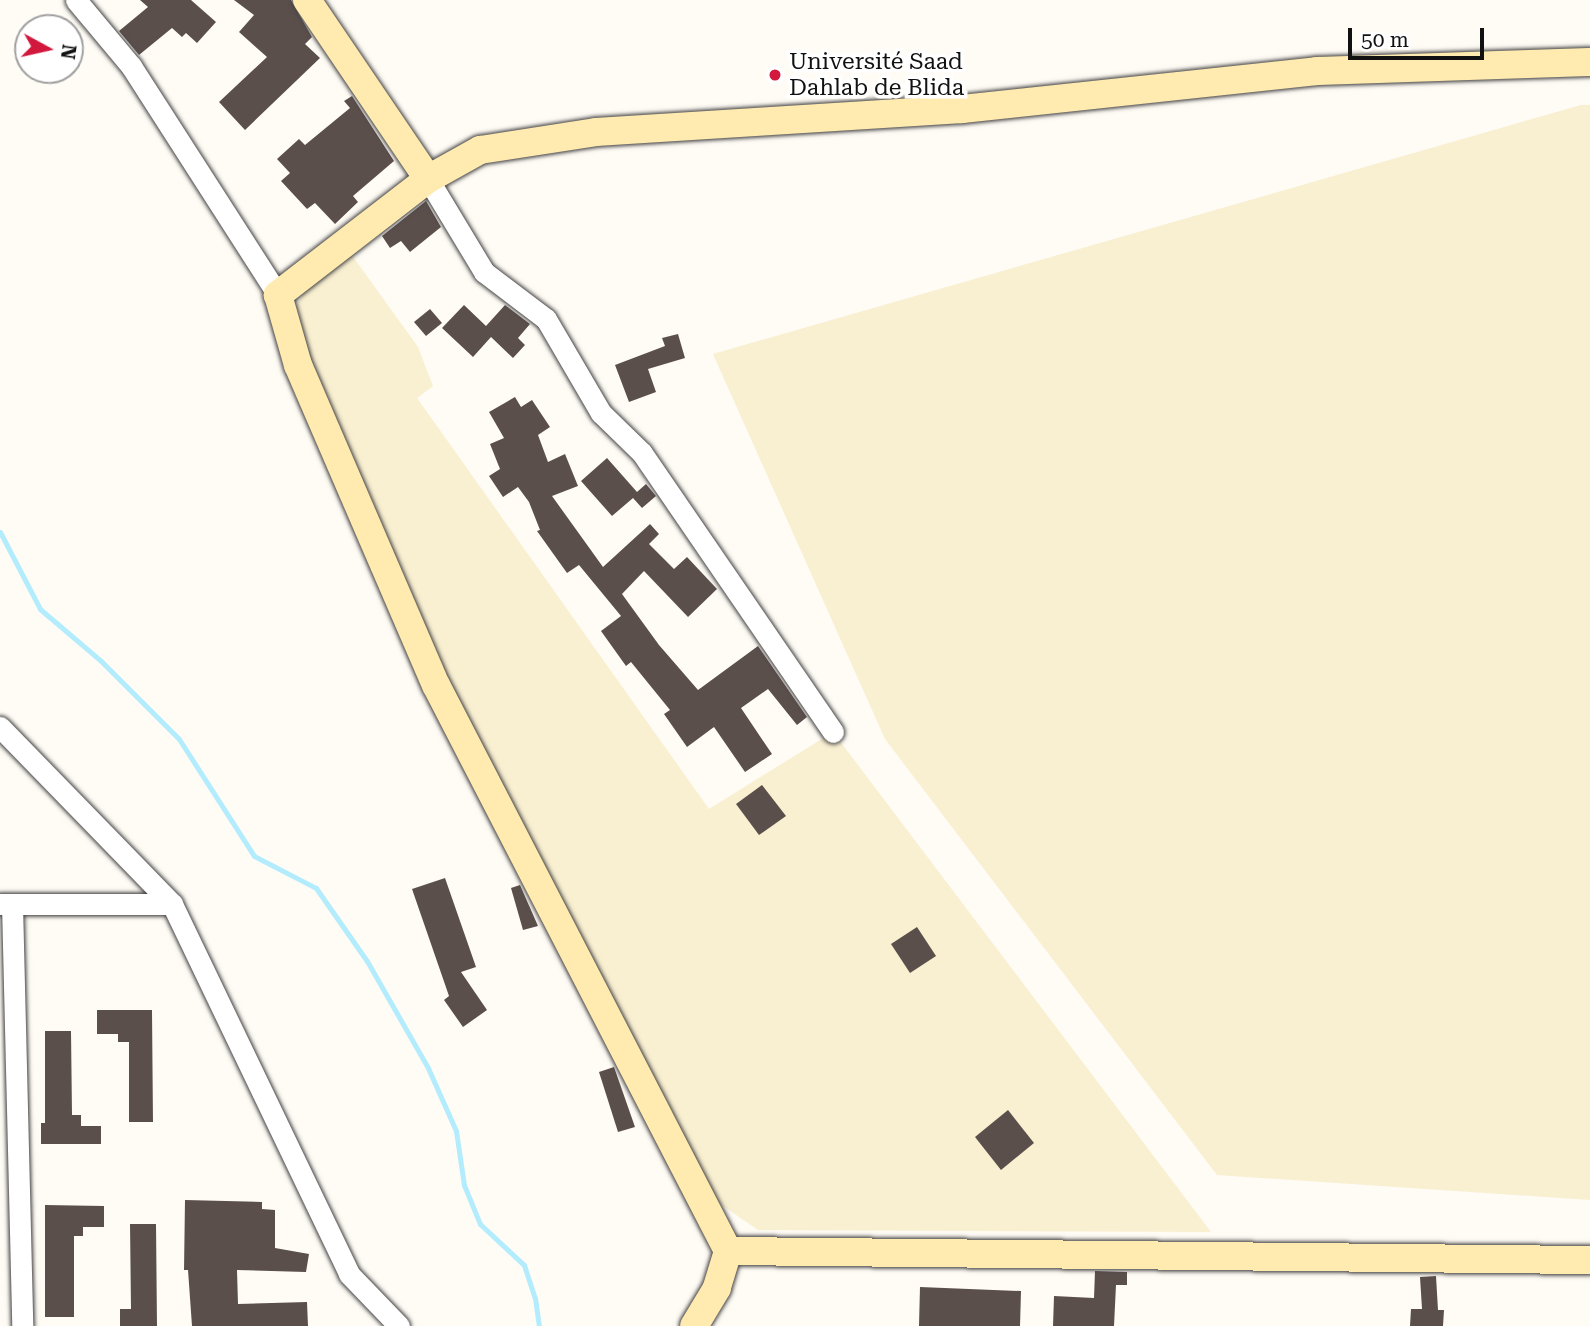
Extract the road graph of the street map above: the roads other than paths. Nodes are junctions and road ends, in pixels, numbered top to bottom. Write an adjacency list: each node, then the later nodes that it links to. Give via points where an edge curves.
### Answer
1 (76, 0): 5 (street, via 131,66)
2 (307, 0): 4 (street)
3 (1590, 62): 4 (street, via 1317,71 962,109 596,132 480,150)
4 (428, 179): 5 (street); 7 (street, via 484,272 546,319 601,413 642,453)
5 (278, 295): 10 (street, via 298,365 436,685)
6 (0, 727): 9 (street)
7 (832, 732)
8 (6, 904): 9 (street); 12 (street)
9 (172, 904): 13 (street, via 349,1274)
10 (728, 1251): 11 (street); 14 (street, via 717,1288)
11 (1590, 1260)
12 (22, 1326)
13 (399, 1326)
14 (694, 1326)

